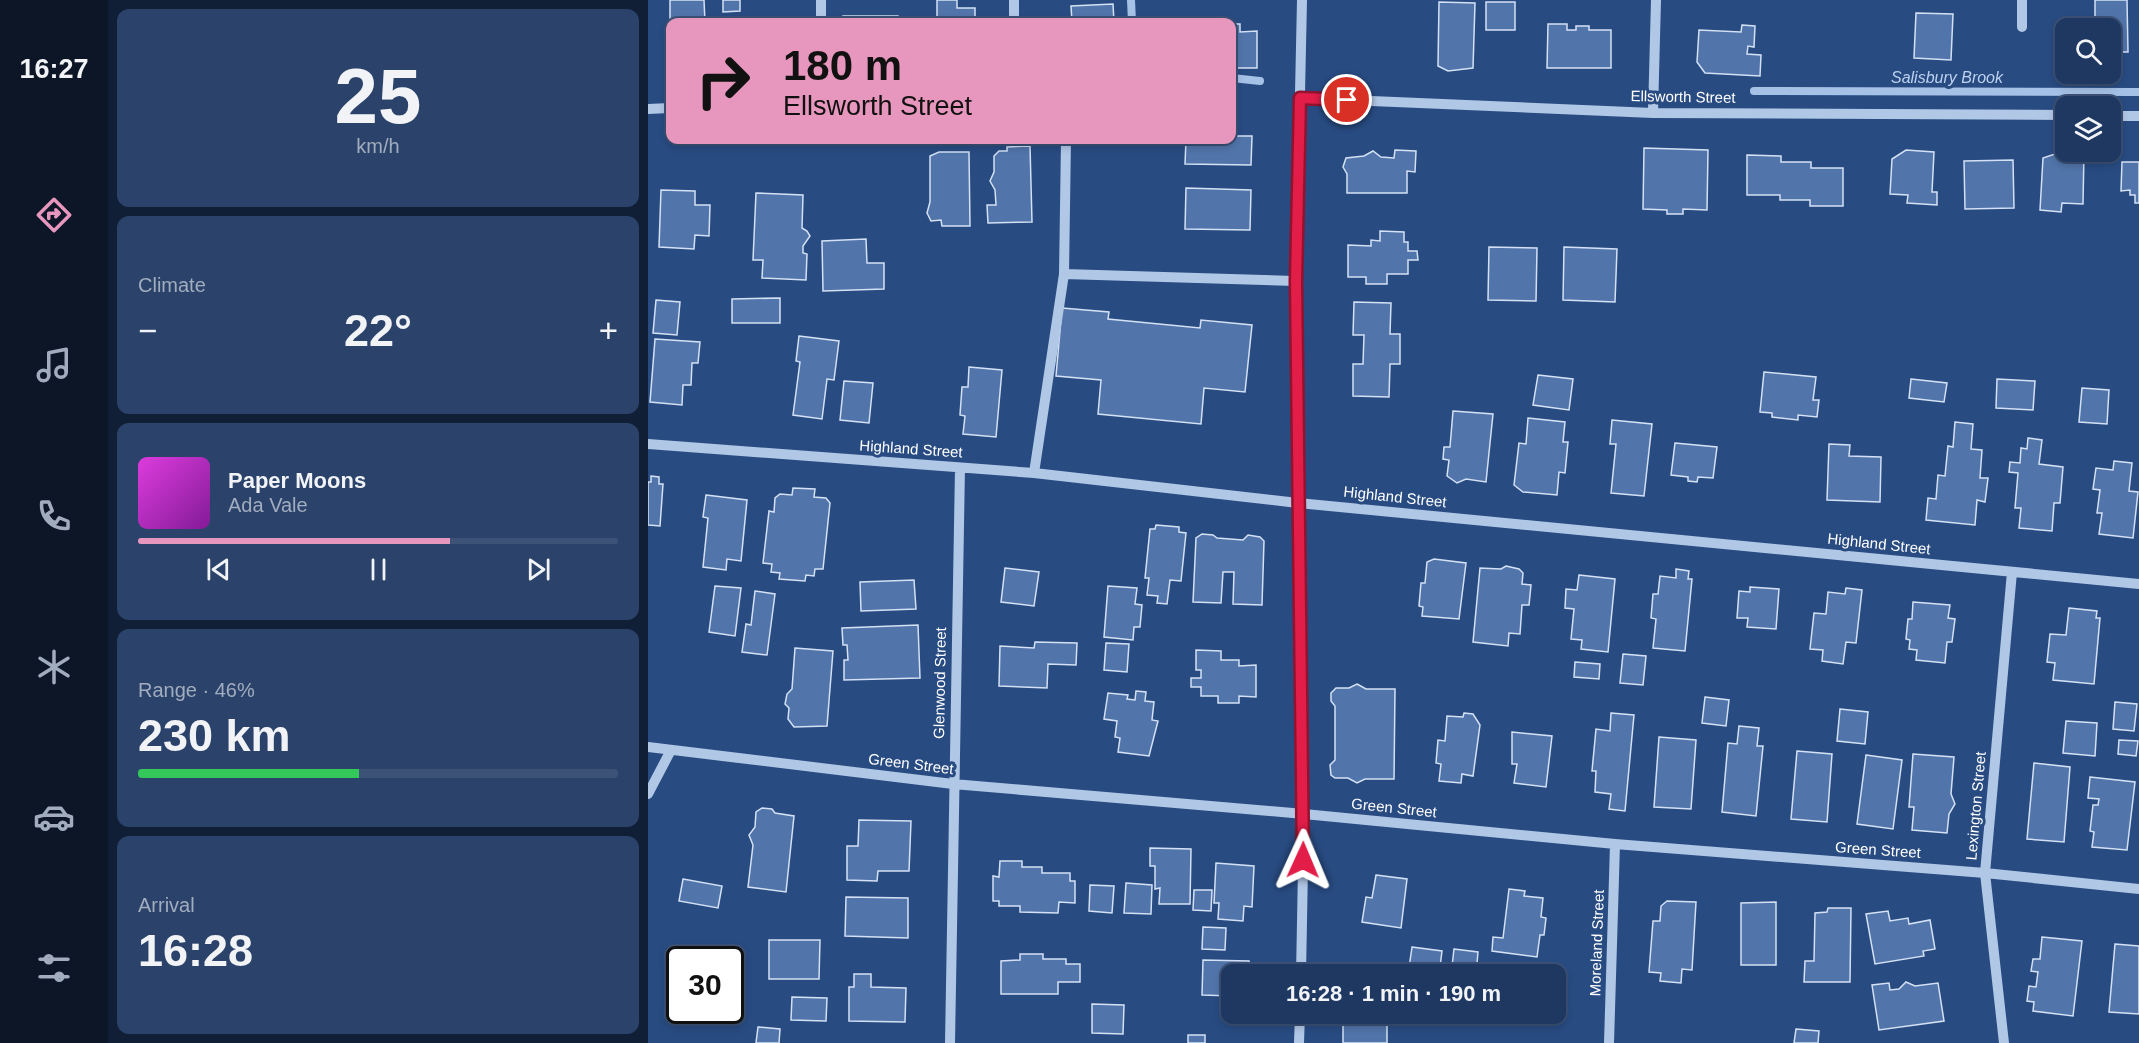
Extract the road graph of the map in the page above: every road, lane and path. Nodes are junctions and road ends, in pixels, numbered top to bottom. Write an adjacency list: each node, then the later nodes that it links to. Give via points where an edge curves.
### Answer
1 (821, 0): 6 (street)
2 (1014, 0): 7 (street)
3 (1302, 0): 9 (street)
4 (1656, 0): 12 (street)
5 (2022, 0): 8 (street)
6 (821, 18)
7 (1014, 18)
8 (2022, 27)
9 (1300, 98): 12 (street, Ellsworth Street); 18 (street)
10 (666, 108): 11 (street)
11 (648, 109)
12 (1653, 112): 13 (street, Ellsworth Street)
13 (2055, 115)
14 (2121, 116): 15 (street)
15 (2139, 116)
16 (1066, 144): 17 (street)
17 (1064, 274): 18 (street); 21 (street)
18 (1296, 281): 22 (street)
19 (648, 444): 20 (street, Highland Street)
20 (960, 468): 21 (street, Highland Street); 27 (street, Glenwood Street)
21 (1034, 473): 22 (street, Highland Street)
22 (1298, 503): 23 (street, Highland Street); 29 (street)
23 (2012, 572): 24 (street, Highland Street); 31 (street, Lexington Street)
24 (2139, 584)
25 (648, 747): 26 (street, Green Street)
26 (671, 750): 27 (street, Green Street); 28 (street)
27 (953, 784): 29 (street, Green Street); 35 (street, Glenwood Street)
28 (648, 794)
29 (1304, 814): 30 (street, Green Street); 33 (street)
30 (1615, 844): 31 (street, Green Street); 37 (street, Moreland Street)
31 (1985, 873): 32 (street, Green Street); 38 (street, Lexington Street)
32 (2139, 889)
33 (1301, 964)
34 (1300, 1024): 36 (street)
35 (951, 1043)
36 (1299, 1043)
37 (1609, 1043)
38 (2004, 1043)

